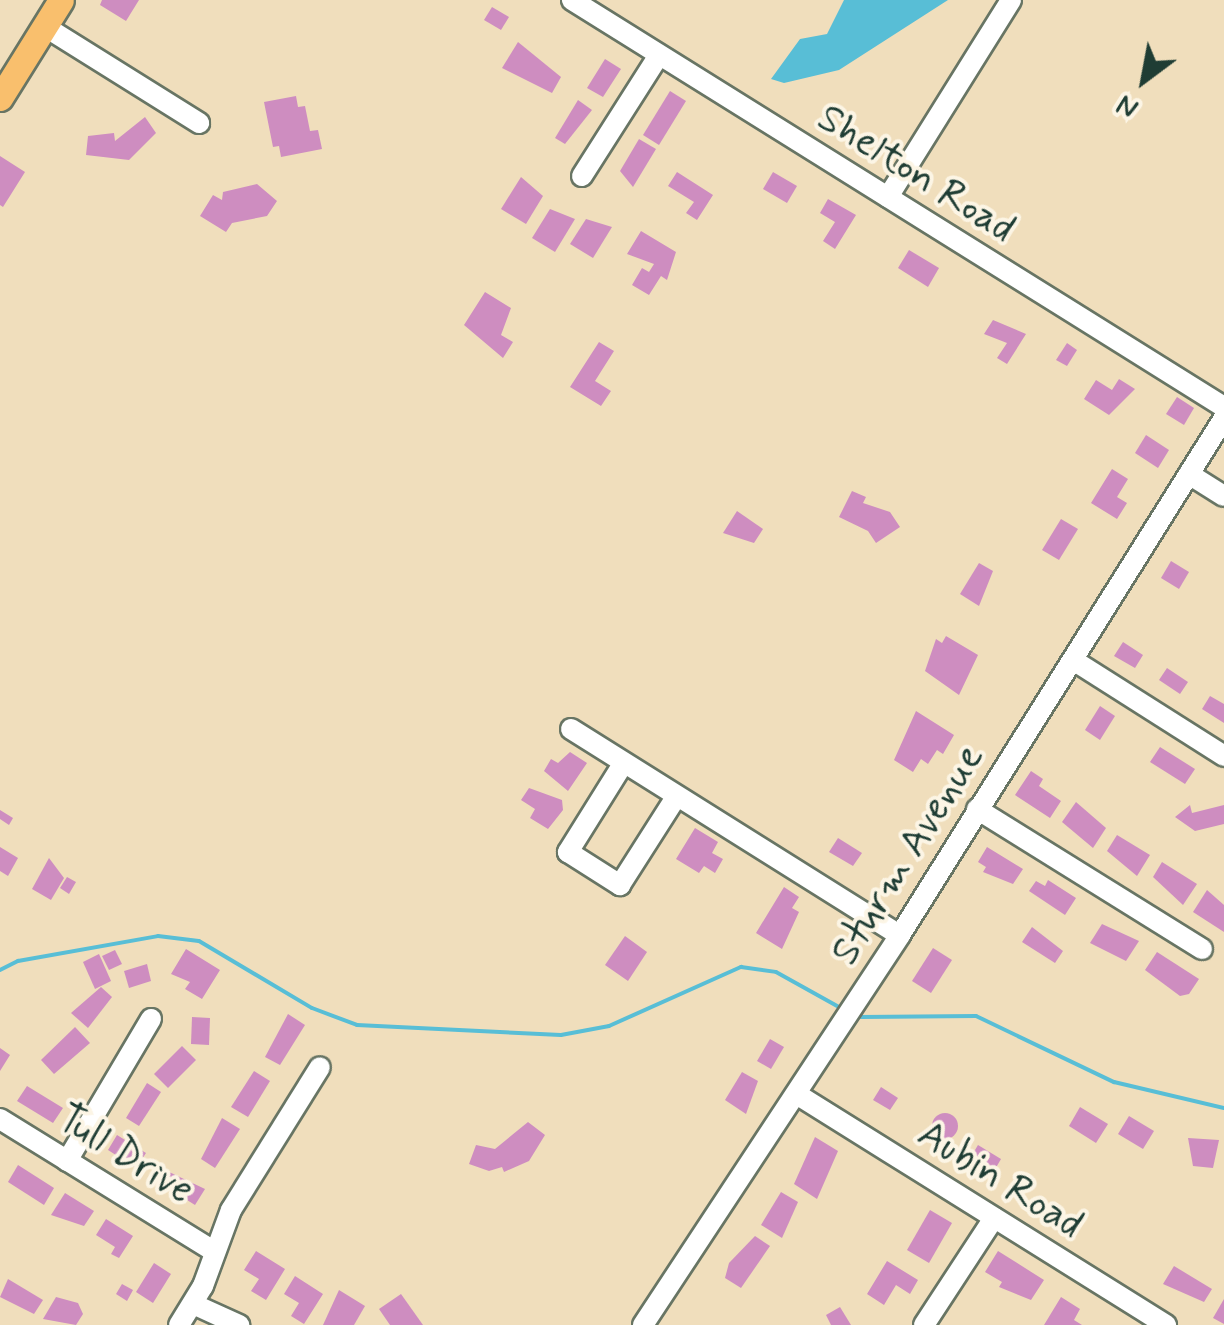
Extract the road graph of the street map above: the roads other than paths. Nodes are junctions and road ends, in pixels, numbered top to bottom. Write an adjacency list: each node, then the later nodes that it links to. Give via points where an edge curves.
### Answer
1 (61, 0): 4 (main road)
2 (572, 0): 5 (street, Shelton Road)
3 (1011, 0): 9 (street)
4 (44, 26): 6 (main road); 7 (street)
5 (660, 55): 8 (street); 9 (street, Shelton Road)
6 (0, 98)
7 (199, 123)
8 (582, 176)
9 (888, 197): 10 (street, Shelton Road)
10 (1224, 407)
11 (1224, 418): 12 (street, Sturm Avenue)
12 (1189, 474): 13 (street); 14 (street, Sturm Avenue)
13 (1224, 496)
14 (1073, 660): 16 (street); 19 (street, Sturm Avenue)
15 (571, 729): 17 (street)
16 (1224, 756)
17 (622, 764): 18 (street); 18 (street, via 568,852 620,885)
18 (676, 796): 20 (street)
19 (977, 809): 20 (street, Sturm Avenue); 21 (street)
20 (900, 935): 24 (street, Sturm Avenue)
21 (1202, 948)
22 (151, 1019): 26 (street)
23 (320, 1066): 28 (street, via 244,1186)
24 (798, 1095): 27 (street, Aubin Road); 32 (street, Sturm Avenue)
25 (0, 1119): 26 (street, Tull Drive)
26 (68, 1161): 28 (street, Tull Drive)
27 (994, 1218): 33 (street); 34 (street, Aubin Road)
28 (214, 1251): 29 (street)
29 (193, 1304): 30 (street); 31 (street)
30 (179, 1325)
31 (240, 1325)
32 (643, 1325)
33 (924, 1325)
34 (1166, 1325)

